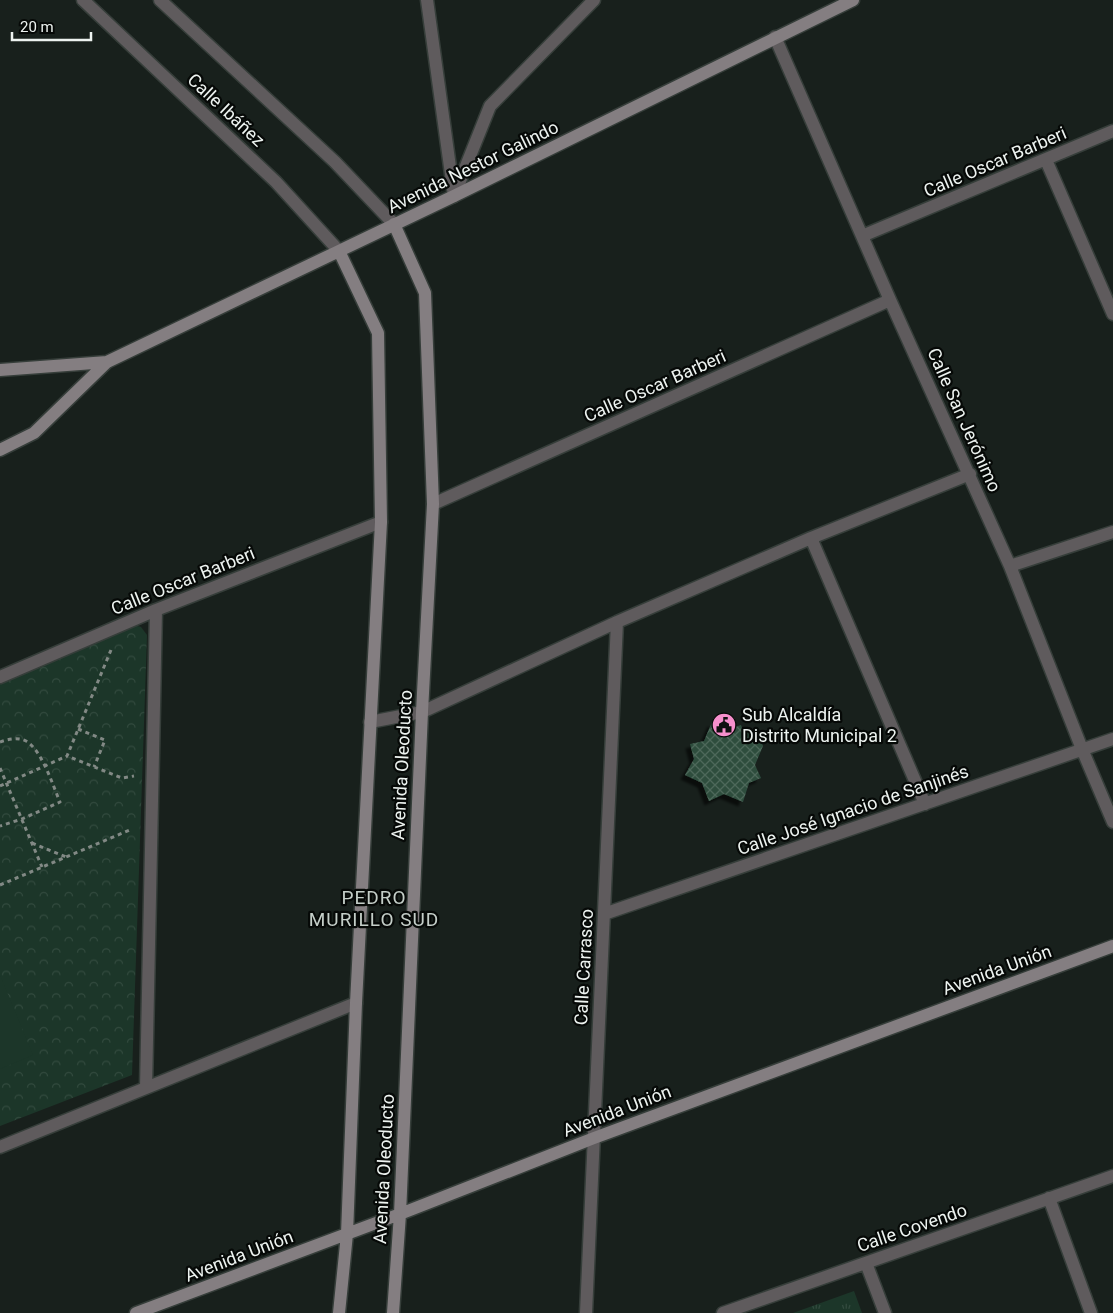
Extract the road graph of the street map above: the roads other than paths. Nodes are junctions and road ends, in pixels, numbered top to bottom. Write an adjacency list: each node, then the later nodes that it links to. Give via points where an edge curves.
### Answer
1 (83, 0): 12 (street, Calle Ibáñez, via 276,182)
2 (160, 0): 10 (street, Calle Ibáñez, via 335,162)
3 (427, 0): 9 (street)
4 (594, 0): 9 (street, via 490,106)
5 (853, 0): 6 (street, Avenida Nestor Galindo)
6 (775, 37): 9 (street, Avenida Nestor Galindo); 11 (street, Calle San Jerónimo)
7 (1113, 131): 8 (street, Calle Oscar Barberi)
8 (1046, 160): 11 (street, Calle Oscar Barberi); 14 (street)
9 (454, 196): 10 (street, Avenida Nestor Galindo)
10 (394, 224): 12 (street, Avenida Nestor Galindo); 19 (street, Avenida Oleoducto, via 425,293)
11 (862, 236): 13 (street, Calle San Jerónimo)
12 (339, 251): 15 (street, Avenida Nestor Galindo); 20 (street, Avenida Oleoducto, via 378,334)
13 (890, 300): 18 (street, Calle San Jerónimo); 19 (street, Calle Oscar Barberi)
14 (1113, 314)
15 (107, 362): 16 (street, Avenida Nestor Galindo); 17 (street, Avenida Nestor Galindo, via 34,434)
16 (0, 370)
17 (0, 450)
18 (970, 474): 22 (street); 23 (street, Calle San Jerónimo)
19 (433, 504): 27 (street, Avenida Oleoducto)
20 (382, 522): 24 (street, Calle Oscar Barberi); 28 (street, Avenida Oleoducto)
21 (1113, 532): 23 (street)
22 (812, 538): 25 (street); 31 (street)
23 (1010, 566): 30 (street, Calle San Jerónimo)
24 (156, 610): 26 (street, Calle Oscar Barberi); 36 (street)
25 (617, 622): 27 (street); 33 (street, Calle Carrasco)
26 (0, 677)
27 (422, 712): 28 (street); 41 (street, Avenida Oleoducto)
28 (370, 722): 35 (street, Avenida Oleoducto)
29 (1113, 740): 30 (street, Calle José Ignacio de Sanjinés)
30 (1082, 749): 31 (street, Calle José Ignacio de Sanjinés); 32 (street, Calle San Jerónimo)
31 (925, 804): 33 (street, Calle José Ignacio de Sanjinés)
32 (1113, 822)
33 (604, 914): 37 (street, Calle Carrasco)
34 (1113, 946): 37 (street, Avenida Unión)
35 (356, 1003): 36 (street); 42 (street, Avenida Oleoducto)
36 (146, 1088): 38 (street)
37 (594, 1138): 41 (street, Avenida Unión); 47 (street, Calle Carrasco)
38 (0, 1147)
39 (1113, 1176): 40 (street, Calle Covendo)
40 (1049, 1198): 43 (street, Calle Covendo); 50 (street)
41 (400, 1214): 42 (street, Avenida Unión); 46 (street, Avenida Oleoducto)
42 (347, 1234): 44 (street, Avenida Unión); 45 (street, Avenida Oleoducto)
43 (866, 1263): 48 (street, Calle Covendo); 49 (street)
44 (136, 1313)
45 (339, 1313)
46 (393, 1313)
47 (586, 1313)
48 (723, 1313)
49 (885, 1313)
50 (1091, 1313)

